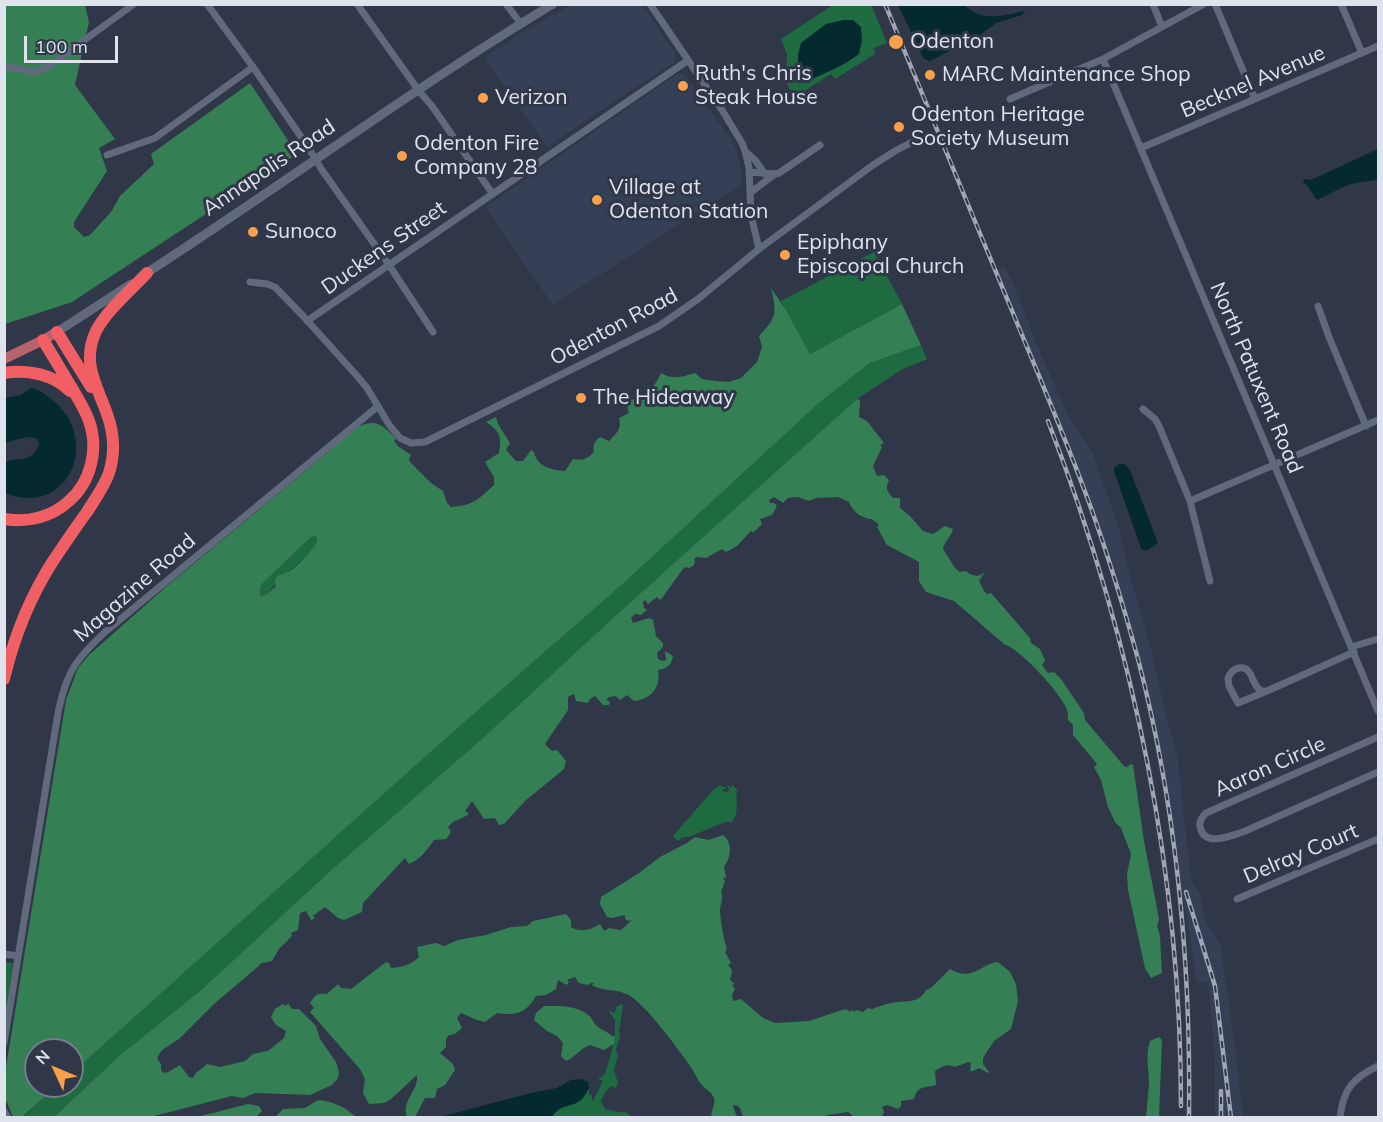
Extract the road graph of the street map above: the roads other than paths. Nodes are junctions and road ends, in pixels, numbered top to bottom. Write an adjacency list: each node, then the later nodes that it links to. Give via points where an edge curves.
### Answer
1 (134, 4): 17 (street, via 46,68 35,72)
2 (207, 4): 18 (street)
3 (357, 4): 19 (street)
4 (506, 4): 11 (street)
5 (553, 4): 11 (main road, Annapolis Road)
6 (650, 4): 16 (street)
7 (1153, 4): 12 (street)
8 (1204, 4): 12 (street)
9 (1215, 4): 21 (street)
10 (1341, 4): 14 (street)
11 (520, 24): 19 (main road, Annapolis Road)
12 (1162, 27): 15 (street)
13 (1378, 46): 14 (street, Becknel Avenue)
14 (1362, 53): 21 (street, Becknel Avenue)
15 (1103, 59): 20 (street); 24 (street, North Patuxent Road)
16 (687, 61): 25 (street); 31 (street, Duckens Street)
17 (4, 66)
18 (253, 67): 26 (street, via 154,138); 27 (street)
19 (419, 91): 27 (main road, Annapolis Road); 31 (street)
20 (1010, 99)
21 (1255, 99): 24 (street, Becknel Avenue)
22 (916, 140): 33 (street, Odenton Road, via 873,165)
23 (820, 145): 30 (street)
24 (1141, 148): 50 (street, North Patuxent Road)
25 (745, 151): 28 (street); 29 (street)
26 (107, 155)
27 (315, 160): 34 (street); 35 (main road, Annapolis Road)
28 (749, 172): 29 (street); 32 (street)
29 (765, 174): 30 (street)
30 (775, 174): 32 (street)
31 (492, 193): 34 (street, Duckens Street)
32 (750, 193): 33 (street)
33 (759, 249): 45 (street, Odenton Road, via 699,299 659,326 425,442 411,443 400,438)
34 (389, 265): 38 (street, Duckens Street); 40 (street)
35 (147, 273): 39 (main road, Annapolis Road); 47 (highway, via 102,321 92,343 92,376)
36 (250, 282): 38 (street, Odenton Road, via 275,287)
37 (1318, 306): 49 (street)
38 (307, 321): 45 (street, Odenton Road, via 358,377)
39 (57, 332): 41 (main road, Annapolis Road); 47 (highway)
40 (433, 332)
41 (43, 340): 42 (main road, Annapolis Road); 44 (highway)
42 (4, 359)
43 (4, 373): 44 (highway, via 32,372 56,380)
44 (80, 402): 52 (highway, via 94,446 82,487 67,504 47,515)
45 (377, 407): 64 (street, Magazine Road, via 105,632 80,657 61,695)
46 (1143, 409): 51 (street, via 1159,426)
47 (107, 414): 56 (highway, via 113,457 106,481 28,606)
48 (1378, 420): 49 (street)
49 (1366, 426): 50 (street)
50 (1275, 465): 51 (street); 55 (street, North Patuxent Road)
51 (1190, 501): 53 (street)
52 (4, 519)
53 (1210, 581)
54 (1378, 639): 55 (street)
55 (1353, 650): 57 (street); 58 (street, North Patuxent Road)
56 (4, 679)
57 (1267, 691): 57 (street, via 1256,686 1245,669 1237,669 1228,678 1238,703)
58 (1378, 711)
59 (1378, 737): 60 (street, Aaron Circle, via 1206,813 1200,828 1210,839 1232,836)
60 (1378, 772)
61 (1378, 839): 62 (street, Delray Court)
62 (1237, 899)
63 (4, 954): 64 (street)
64 (18, 956): 65 (street, Magazine Road)
65 (4, 1043)
66 (1378, 1066): 69 (street, via 1347,1090)
67 (4, 1111): 68 (street)
68 (8, 1118)
69 (1340, 1118)

